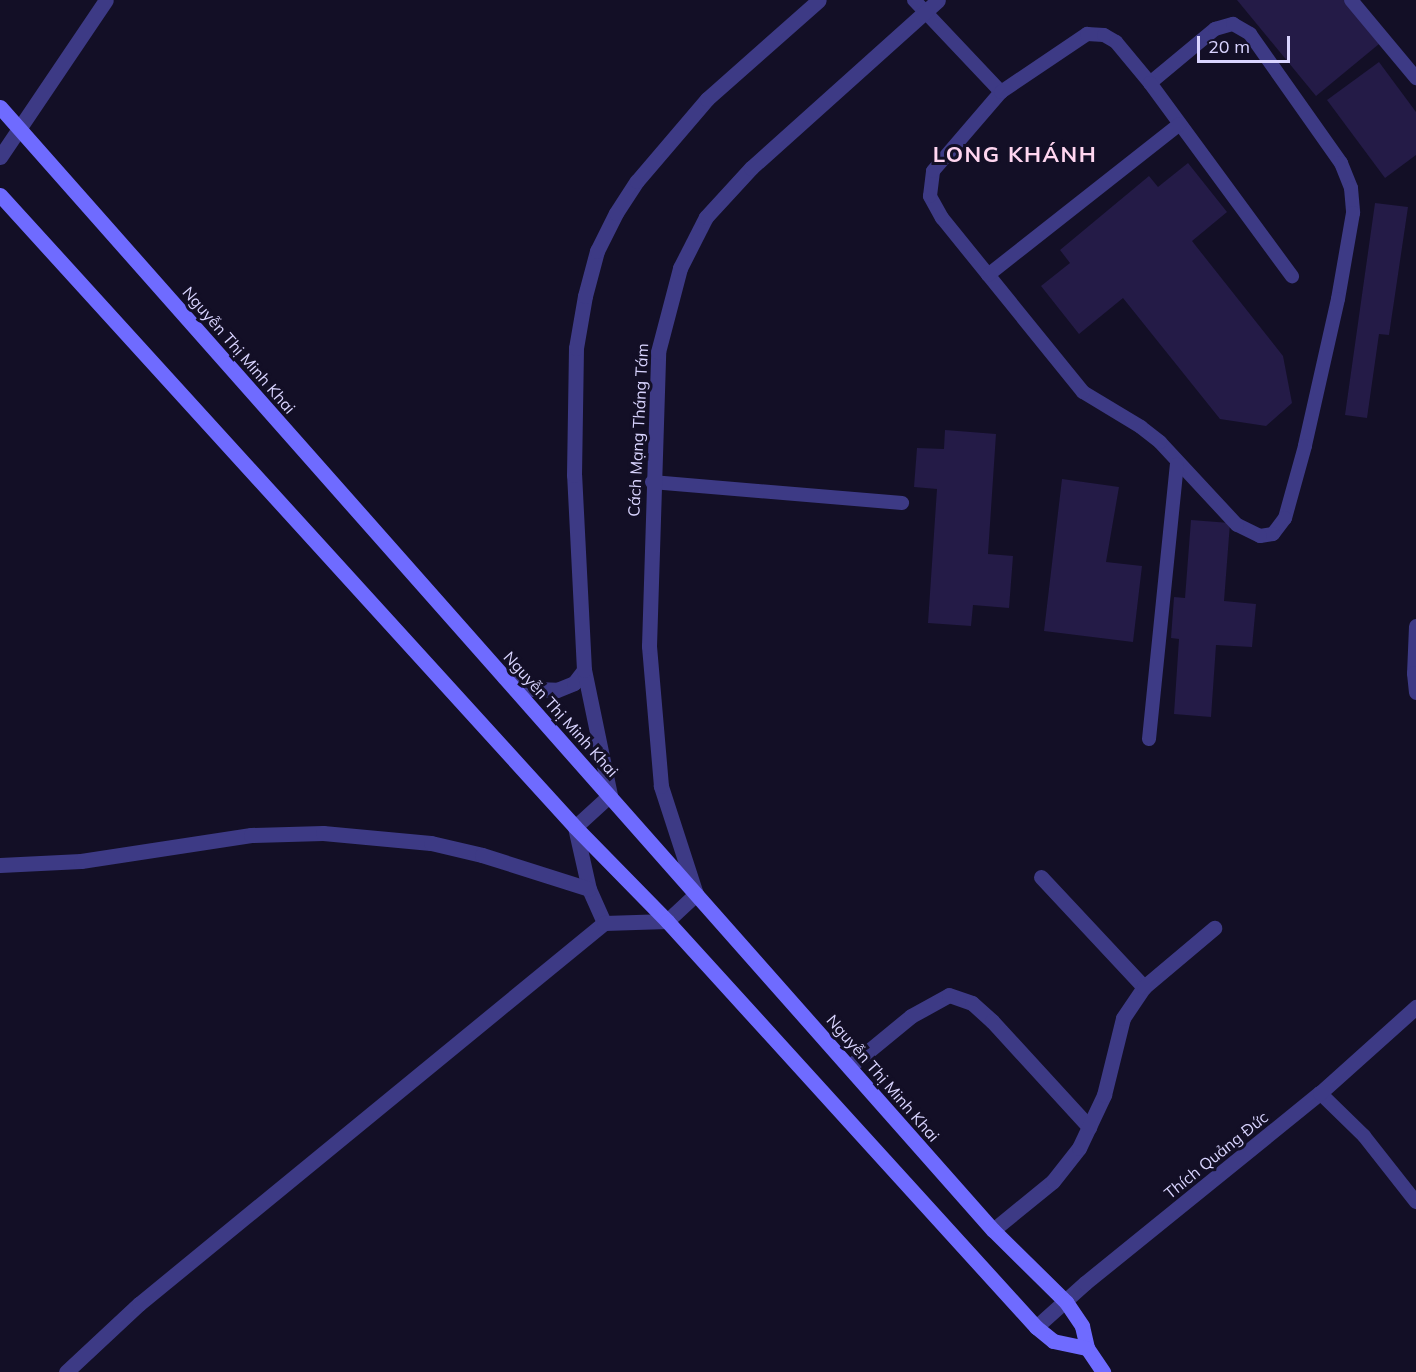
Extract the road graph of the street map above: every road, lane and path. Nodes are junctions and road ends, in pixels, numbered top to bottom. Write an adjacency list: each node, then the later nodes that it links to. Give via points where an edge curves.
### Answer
1 (106, 0): 12 (street)
2 (819, 0): 21 (street, via 707,99 637,182 597,251 576,348 574,475)
3 (914, 0): 6 (lane)
4 (938, 0): 6 (street, Cách Mạng Tháng Tám)
5 (1351, 0): 7 (lane)
6 (925, 12): 9 (lane); 18 (street, Cách Mạng Tháng Tám, via 751,168 706,217 680,268 658,352)
7 (1416, 78)
8 (1150, 83): 9 (lane, via 1116,42 1104,35 1087,34); 11 (lane); 17 (lane, via 1215,29 1233,24 1250,34 1341,163 1351,188 1353,213 1305,446 1285,518 1274,534 1260,537 1237,525)
9 (1001, 92): 15 (lane, via 933,171 930,196 942,218)
10 (0, 107): 12 (main road, Nguyễn Thị Minh Khai)
11 (1180, 124): 15 (lane); 16 (lane)
12 (20, 129): 13 (street); 22 (main road, Nguyễn Thị Minh Khai)
13 (0, 157)
14 (0, 195): 26 (main road)
15 (988, 276): 17 (lane, via 1083,392 1141,427)
16 (1292, 276)
17 (1178, 464): 24 (lane)
18 (652, 482): 19 (lane); 30 (street, Cách Mạng Tháng Tám, via 649,645 661,786)
19 (902, 503)
20 (1416, 626): 23 (street)
21 (584, 670): 22 (street, via 574,683 557,690 533,689); 25 (street)
22 (504, 677): 25 (main road, Nguyễn Thị Minh Khai)
23 (1416, 692)
24 (1149, 739)
25 (610, 795): 26 (street); 30 (main road, Nguyễn Thị Minh Khai)
26 (575, 828): 29 (street); 31 (main road)
27 (0, 865): 29 (street, via 81,861 251,835 323,833 431,843)
28 (1041, 877): 34 (street)
29 (590, 889): 32 (street)
30 (696, 894): 31 (street); 36 (main road, Nguyễn Thị Minh Khai)
31 (667, 921): 32 (street); 42 (main road)
32 (604, 922): 44 (street, via 139,1304)
33 (1214, 928): 34 (street)
34 (1144, 987): 38 (street, via 1123,1018 1104,1095)
35 (1416, 1007): 37 (street, Thích Quảng Đức)
36 (849, 1067): 38 (street, via 911,1016 949,995 972,1003 992,1021); 40 (main road, Nguyễn Thị Minh Khai)
37 (1320, 1093): 39 (lane, via 1364,1136); 41 (street, Thích Quảng Đức)
38 (1089, 1126): 40 (street, via 1079,1148 1053,1181)
39 (1416, 1202)
40 (993, 1230): 41 (main road, Nguyễn Thị Minh Khai)
41 (1066, 1302): 42 (street, Thích Quảng Đức); 43 (main road, Nguyễn Thị Minh Khai, via 1082,1326)
42 (1036, 1327): 43 (main road, via 1053,1341)
43 (1087, 1348): 45 (main road, Nguyễn Thị Minh Khai)
44 (66, 1372)
45 (1103, 1372)

